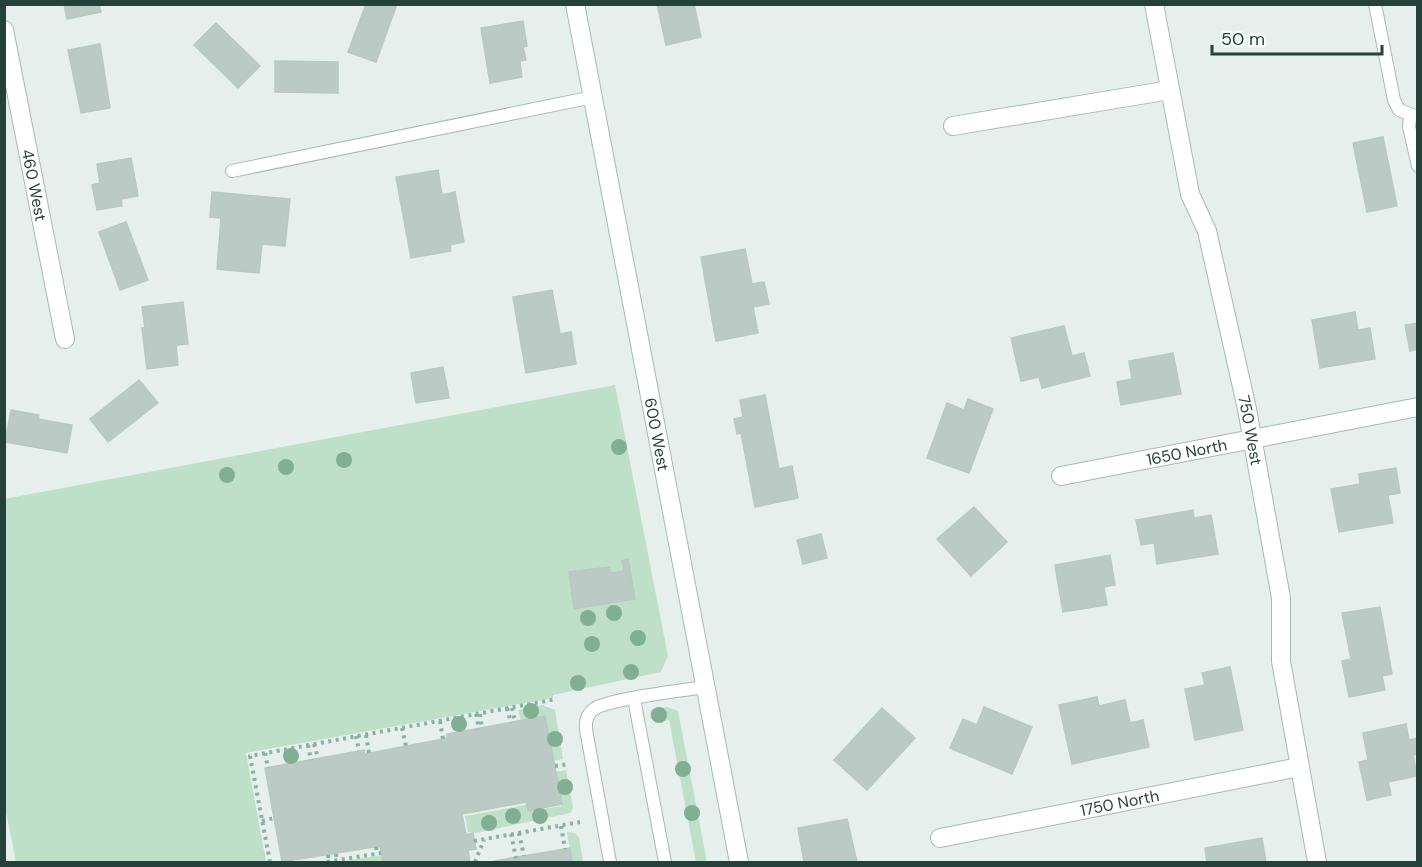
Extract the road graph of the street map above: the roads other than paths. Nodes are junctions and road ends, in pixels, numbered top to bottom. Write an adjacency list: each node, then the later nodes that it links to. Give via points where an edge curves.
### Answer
1 (575, 4): 6 (street, 600 West)
2 (1154, 4): 5 (street, 750 West)
3 (1375, 4): 7 (lane, via 1394,100 1399,110)
4 (4, 30): 11 (street, 460 West)
5 (1170, 90): 8 (street); 13 (street, 750 West, via 1190,194 1207,231)
6 (593, 97): 10 (lane); 15 (street, 600 West)
7 (1414, 117): 9 (lane, via 1409,128)
8 (953, 126)
9 (1418, 166)
10 (232, 171)
11 (64, 339)
12 (1418, 407): 13 (street, 1650 North)
13 (1252, 439): 14 (street, 1650 North); 17 (street, 750 West, via 1281,598 1281,662)
14 (1061, 476)
15 (705, 687): 16 (lane); 21 (street, 600 West)
16 (634, 699): 19 (lane, via 599,706 586,722); 20 (lane)
17 (1299, 767): 18 (street, 1750 North); 22 (street, 750 West)
18 (940, 838)
19 (610, 862)
20 (665, 862)
21 (739, 862)
22 (1317, 862)

